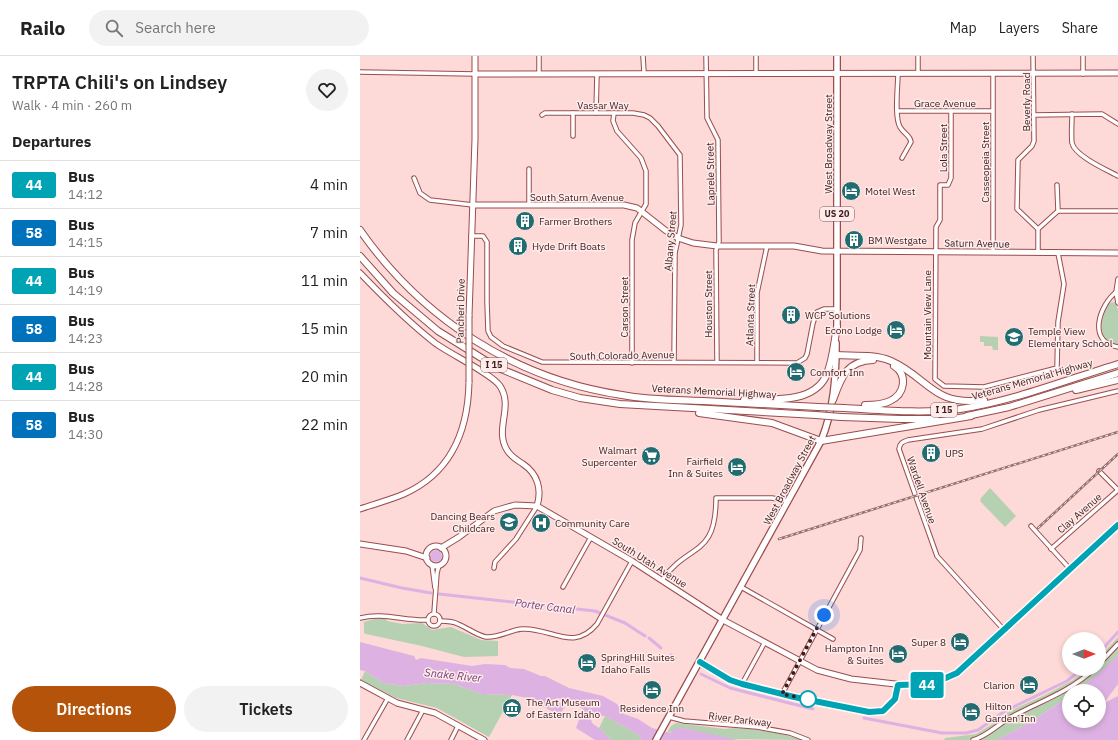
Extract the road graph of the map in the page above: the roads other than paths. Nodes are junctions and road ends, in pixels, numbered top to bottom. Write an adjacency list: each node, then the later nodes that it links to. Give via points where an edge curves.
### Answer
1 (475, 56): 20 (main road, Pancheri Drive)
2 (539, 56): 21 (street)
3 (643, 56): 12 (street)
4 (706, 56): 13 (street, Laprele Street)
5 (756, 56): 14 (street)
6 (837, 56): 11 (main road, West Broadway Street / US 20)
7 (918, 56): 16 (street)
8 (1033, 56): 18 (street, Beverly Road)
9 (1083, 56): 23 (street)
10 (360, 72): 20 (street)
11 (838, 72): 14 (main road); 15 (main road); 53 (main road, West Broadway Street / US 20)
12 (644, 73): 13 (main road); 22 (main road)
13 (706, 73): 14 (main road); 51 (street, Laprele Street, via 707,118 716,135 718,146)
14 (756, 73)
15 (898, 73): 16 (main road); 25 (street)
16 (918, 73): 17 (main road)
17 (993, 73): 18 (main road); 24 (street, Casseopeia Street)
18 (1034, 73): 23 (main road); 32 (street, Beverly Road)
19 (1118, 73): 23 (main road)
20 (475, 74): 21 (main road); 42 (main road, Pancheri Drive)
21 (539, 74): 22 (main road)
22 (597, 74): 27 (street)
23 (1083, 74)
24 (992, 110): 26 (street, Grace Avenue); 55 (street, Casseopeia Street)
25 (898, 111): 26 (street, Grace Avenue); 36 (street, via 900,127 910,137 911,142)
26 (951, 111): 40 (street, Lola Street, via 951,178)
27 (596, 112): 28 (street, Vassar Way); 29 (street, Vassar Way)
28 (573, 113): 31 (street, Vassar Way); 34 (street)
29 (614, 113): 35 (street, Vassar Way, via 633,113 650,118); 44 (street, Carson Street, via 613,121 617,131 644,164 646,204)
30 (1072, 114): 32 (street); 33 (street, via 1102,114); 38 (street, via 1074,148)
31 (542, 115)
32 (1034, 115): 47 (street, Beverly Road, via 1032,146 1018,160 1017,209)
33 (1118, 124)
34 (573, 136)
35 (676, 146): 50 (street, Albany Street, via 680,155 681,225)
36 (902, 158)
37 (529, 169): 43 (street)
38 (1118, 176)
39 (414, 178): 42 (street, via 420,193 430,200)
40 (948, 185): 54 (street, Mountain View Lane, via 940,185 940,220 936,227)
41 (1057, 185): 45 (street)
42 (473, 205): 43 (main road, South Saturn Avenue); 49 (main road, Pancheri Drive)
43 (528, 205): 44 (main road, South Saturn Avenue, via 624,205)
44 (642, 211): 50 (main road, South Saturn Avenue); 71 (street, Carson Street, via 635,223 632,252)
45 (1058, 211): 46 (street); 47 (street)
46 (1118, 211)
47 (1038, 229): 56 (street)
48 (360, 230): 77 (highway, Veterans Memorial Highway / I 15, via 412,292 448,323 499,355 552,378 581,387 623,396)
49 (471, 236): 71 (street, South Colorado Avenue, via 483,236 487,242 488,331 495,341 542,362); 88 (main road, Pancheri Drive, bridge, via 469,382 463,430 457,444 431,477 411,490)
50 (678, 238): 51 (main road, South Saturn Avenue, via 703,246); 68 (street, Albany Street, via 674,253)
51 (717, 246): 52 (main road, South Saturn Avenue); 69 (street, Houston Street)
52 (767, 246): 53 (main road, South Saturn Avenue); 70 (street, Atlanta Street, via 757,293)
53 (836, 251): 54 (main road, Saturn Avenue); 64 (main road, West Broadway Street / US 20)
54 (936, 251): 55 (main road, Saturn Avenue); 57 (street, Mountain View Lane, via 936,379 944,386 984,387 1057,368 1058,322 1064,284)
55 (993, 252): 56 (main road, Saturn Avenue)
56 (1038, 253): 57 (main road, Saturn Avenue)
57 (1058, 253): 58 (main road, Saturn Avenue)
58 (1118, 254)
59 (360, 256): 81 (highway, Veterans Memorial Highway / I 15, via 393,293 422,319 496,367 530,382 580,398)
60 (360, 273): 87 (main road, via 419,330 489,376 500,387 506,402 501,428 502,439 511,455 529,468 536,478 539,492)
61 (1118, 279): 62 (street)
62 (1116, 292): 63 (street); 66 (street, via 1103,307 1098,329 1105,341)
63 (1118, 303)
64 (837, 309): 65 (main road, West Broadway Street / US 20); 70 (street, South Colorado Avenue, via 817,312 807,354 802,361)
65 (837, 327): 67 (main road, West Broadway Street / US 20); 77 (highway, via 826,376 819,387 809,393 771,399)
66 (1118, 346)
67 (836, 355): 75 (highway, via 888,360 936,393 955,400 977,401); 78 (main road, West Broadway Street)
68 (674, 362): 69 (street, South Colorado Avenue); 71 (street, South Colorado Avenue)
69 (716, 362): 70 (street, South Colorado Avenue)
70 (757, 362)
71 (632, 363)
72 (1118, 364): 75 (highway, Veterans Memorial Highway / I 15)
73 (1118, 373): 80 (highway, Veterans Memorial Highway / I 15)
74 (1118, 380): 80 (highway)
75 (1041, 388): 79 (highway, Veterans Memorial Highway / I 15, via 955,409 921,412)
76 (1118, 391): 116 (street, Wardell Avenue, via 982,428 908,440 899,446 937,556)
77 (678, 400): 79 (highway, Veterans Memorial Highway / I 15, bridge)
78 (834, 400): 79 (highway, via 843,376 853,365 881,361 895,366 900,371 902,387 900,393 891,401); 83 (main road, West Broadway Street)
79 (844, 407)
80 (1009, 407): 82 (highway, Veterans Memorial Highway / I 15)
81 (661, 408): 82 (highway, Veterans Memorial Highway / I 15, bridge, via 901,420); 83 (highway, via 761,421)
82 (971, 416): 83 (highway)
83 (821, 441): 86 (main road, West Broadway Street)
84 (1100, 471): 85 (street)
85 (1118, 490): 96 (street, Clay Avenue)
86 (788, 501): 106 (street, via 772,498 716,498 714,523 708,538 671,569); 108 (main road, West Broadway Street)
87 (537, 506): 91 (main road, South Utah Avenue); 92 (main road, South Utah Avenue, via 502,507 485,516); 104 (street, via 516,538 495,562)
88 (360, 509)
89 (1118, 525): 105 (main road, South Utah Avenue)
90 (1031, 526): 96 (street)
91 (591, 537): 101 (main road, South Utah Avenue); 107 (street)
92 (460, 538): 95 (main road, South Utah Avenue); 99 (main road, South Utah Avenue)
93 (861, 538): 115 (street, via 860,550)
94 (360, 544): 98 (main road, South Utah Avenue)
95 (441, 548): 97 (main road, South Utah Avenue); 99 (main road)
96 (1051, 549): 105 (street)
97 (428, 550): 98 (main road, South Utah Avenue); 100 (main road)
98 (406, 551): 100 (main road, South Utah Avenue)
99 (446, 555): 103 (main road, South Utah Avenue)
100 (426, 558): 102 (main road)
101 (632, 561): 106 (main road, South Utah Avenue); 114 (street, via 592,631 574,638 533,629 521,629 486,637 457,623)
102 (432, 565): 103 (main road); 109 (street)
103 (439, 566): 109 (street)
104 (494, 568)
105 (1070, 569): 116 (main road, South Utah Avenue)
106 (662, 580): 113 (main road, South Utah Avenue)
107 (563, 587)
108 (741, 587): 113 (main road, West Broadway Street); 115 (street)
109 (435, 589): 110 (street)
110 (434, 613): 112 (street); 114 (street)
111 (360, 618): 112 (street, via 376,614)
112 (427, 620): 114 (street, via 432,626 437,626)
113 (723, 620): 118 (main road, South Utah Avenue); 122 (main road, West Broadway Street)
114 (440, 621)
115 (816, 629): 117 (street); 121 (street)
116 (1004, 630): 126 (main road, South Utah Avenue, via 950,678 925,686)
117 (833, 638)
118 (765, 642): 121 (main road, South Utah Avenue); 125 (street)
119 (1118, 644): 120 (street)
120 (1106, 657)
121 (799, 660): 126 (main road, South Utah Avenue, via 817,670 840,677); 127 (street)
122 (700, 662): 125 (street, via 730,680); 130 (main road, West Broadway Street)
123 (1085, 676): 138 (street, via 1070,687)
124 (360, 682): 128 (main road)
125 (742, 684): 127 (street)
126 (898, 685): 127 (street, via 892,703 888,708 878,712)
127 (782, 694)
128 (388, 698): 129 (main road, via 404,706); 132 (street)
129 (423, 710): 131 (main road, via 436,713); 133 (street)
130 (669, 717): 136 (main road, West Broadway Street); 137 (street, River Parkway, via 757,727 790,733)
131 (458, 726): 134 (street); 135 (main road)
132 (364, 740)
133 (407, 740)
134 (450, 740)
135 (484, 740)
136 (656, 740)
137 (808, 740)
138 (973, 740)

